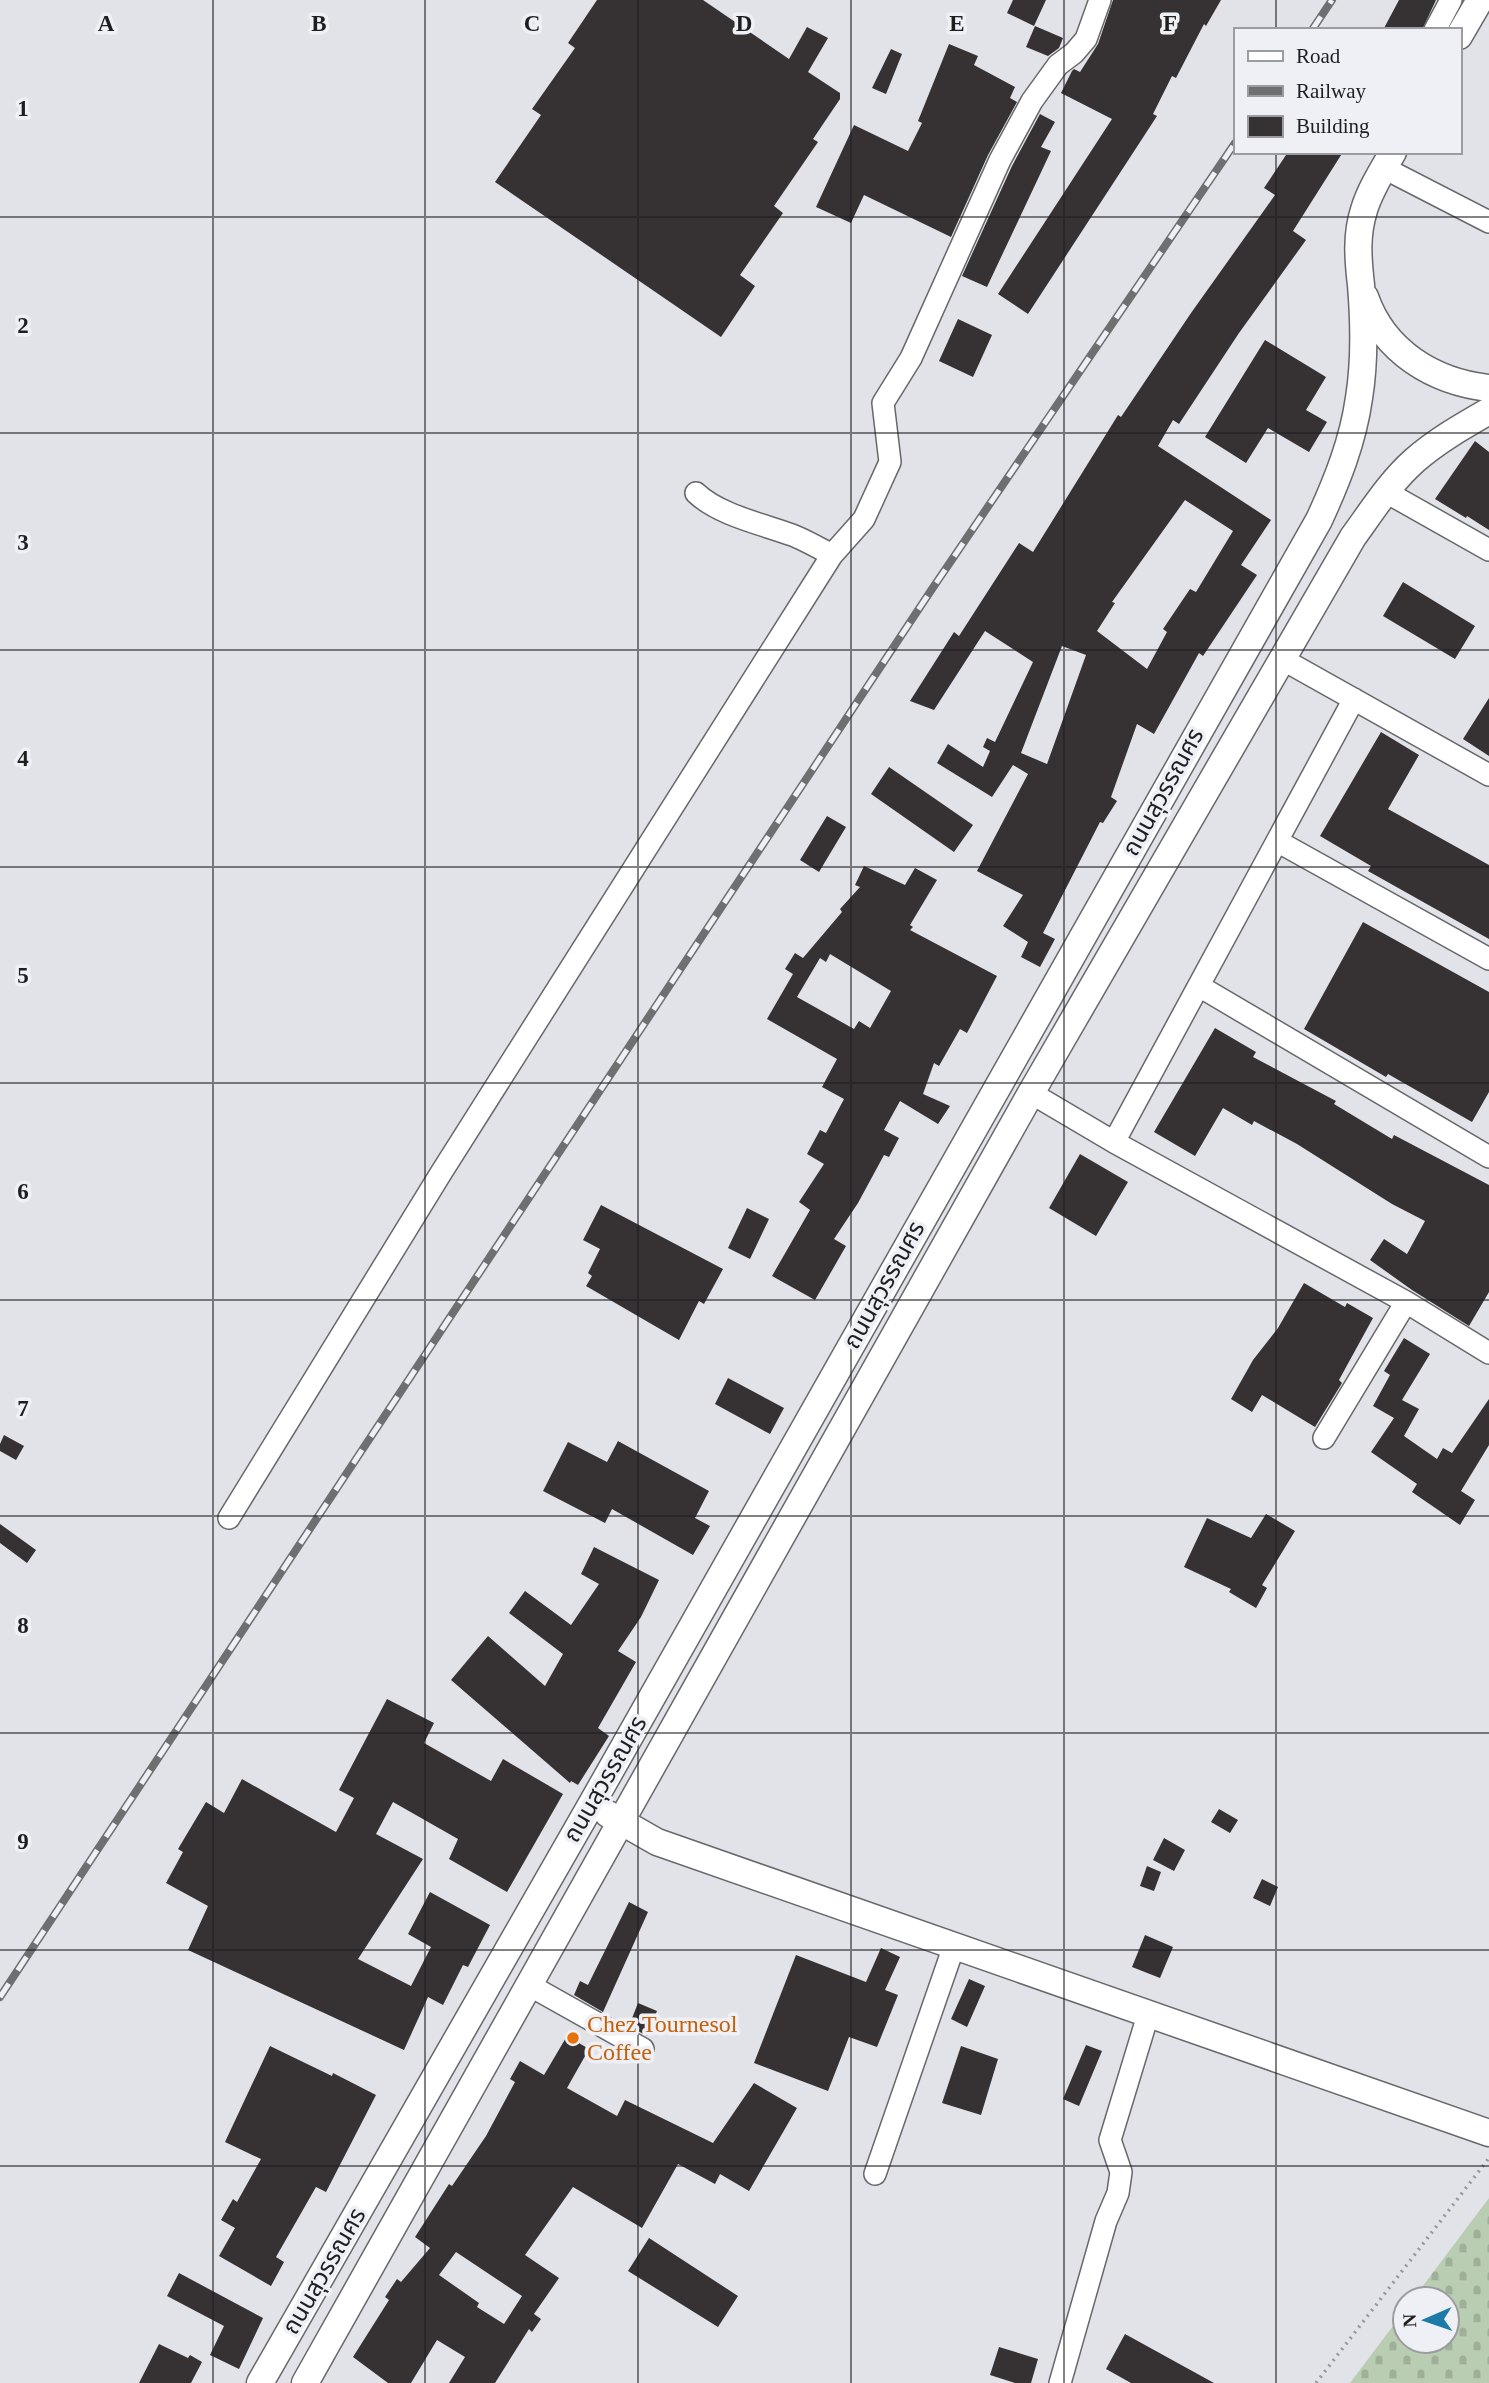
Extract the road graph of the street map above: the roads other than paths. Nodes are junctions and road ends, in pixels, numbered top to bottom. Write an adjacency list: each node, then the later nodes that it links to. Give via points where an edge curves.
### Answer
1 (1100, 0): 14 (street, via 1086,39 1058,65 1032,101 1000,160 911,358 883,403 890,462 864,519)
2 (1451, 0): 4 (street)
3 (1480, 0): 5 (main road)
4 (1436, 28)
5 (1461, 33)
6 (1388, 160): 7 (street); 8 (main road, ถนนสุวรรณศร, via 1364,210 1357,242)
7 (1489, 222)
8 (1361, 283): 9 (main road, via 1376,320 1394,345 1428,372 1465,386); 28 (main road, ถนนสุวรรณศร, via 1359,397 1351,438 1319,520)
9 (1489, 388)
10 (1489, 411): 11 (main road, ถนนสุวรรณศร, via 1414,461)
11 (1385, 492): 13 (street); 15 (main road, ถนนสุวรรณศร, via 1353,537)
12 (695, 493): 14 (street, via 705,502)
13 (1489, 550)
14 (832, 555): 27 (street)
15 (1283, 659): 16 (street); 21 (main road, ถนนสุวรรณศร)
16 (1354, 699): 17 (street); 18 (street)
17 (1489, 775)
18 (1277, 841): 19 (street); 20 (street)
19 (1489, 959)
20 (1199, 986): 22 (street); 23 (street)
21 (1031, 1093): 22 (street); 29 (main road, ถนนสุวรรณศร)
22 (1114, 1142): 24 (street)
23 (1489, 1157)
24 (1406, 1302): 25 (street); 26 (street)
25 (1486, 1344)
26 (1324, 1438)
27 (229, 1518)
28 (591, 1805): 29 (main road); 36 (main road, ถนนสุวรรณศร)
29 (622, 1823): 30 (main road, via 657,1842); 31 (main road, ถนนสุวรรณศร)
30 (954, 1946): 32 (main road); 35 (street)
31 (529, 1984): 33 (street); 37 (main road, ถนนสุวรรณศร)
32 (1148, 2015): 34 (main road); 38 (street, via 1110,2140 1121,2172 1118,2193)
33 (643, 2049)
34 (1489, 2133)
35 (874, 2174)
36 (260, 2383)
37 (305, 2383)
38 (1060, 2383)

